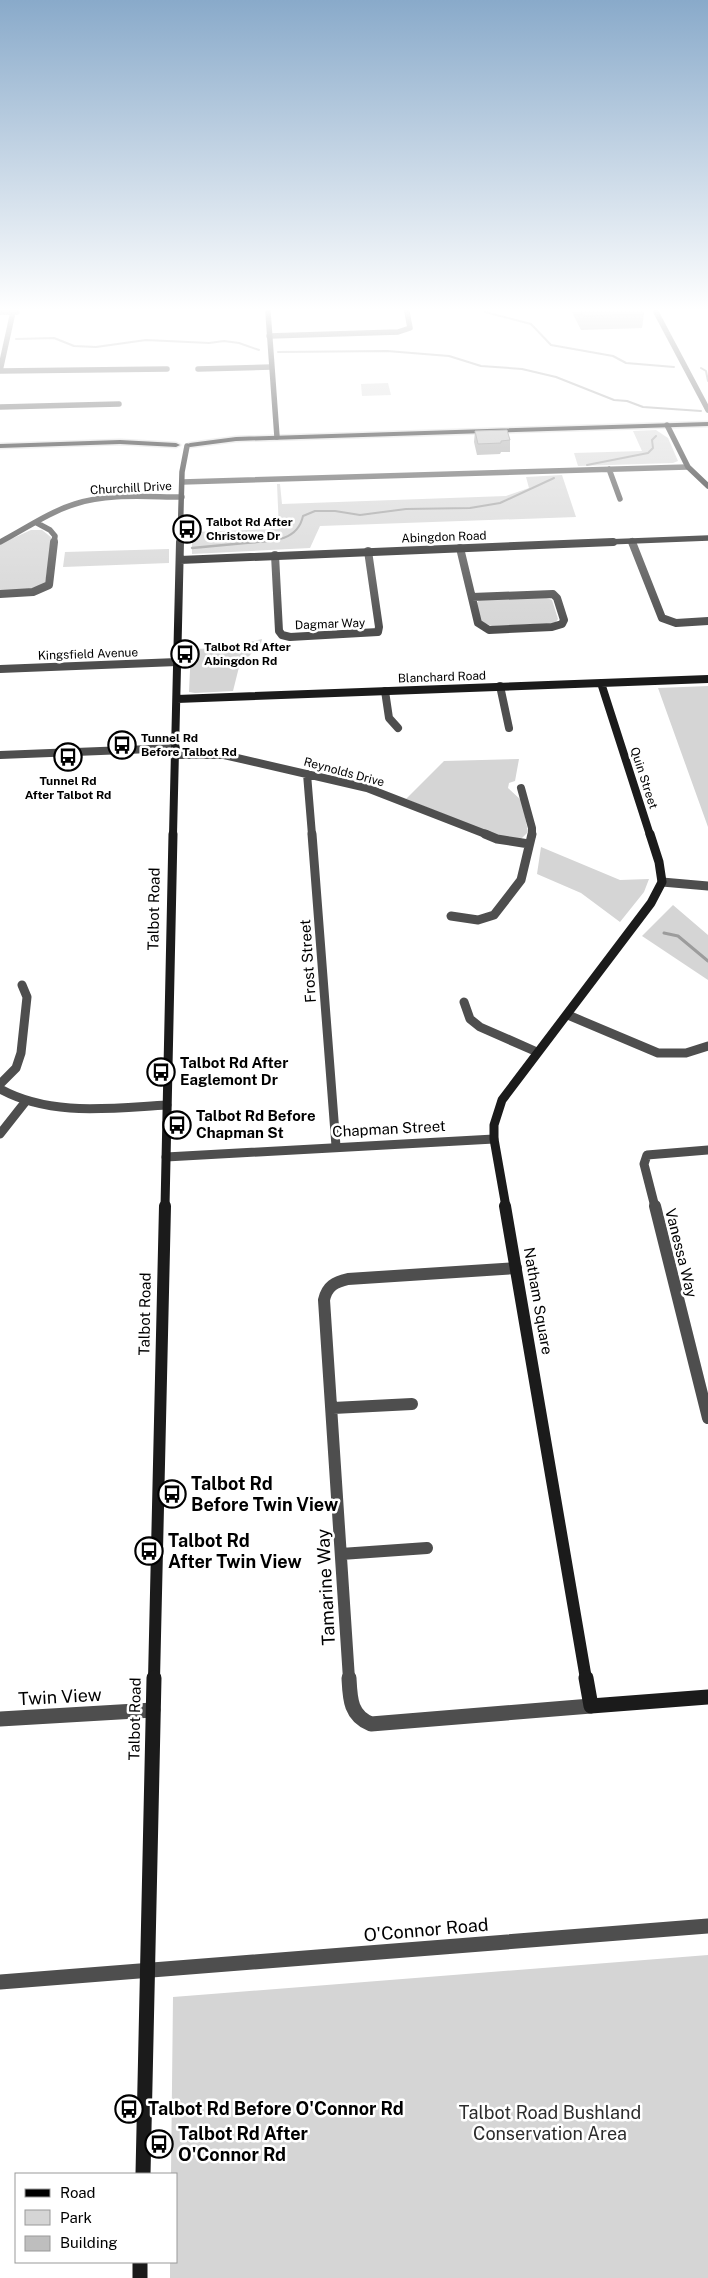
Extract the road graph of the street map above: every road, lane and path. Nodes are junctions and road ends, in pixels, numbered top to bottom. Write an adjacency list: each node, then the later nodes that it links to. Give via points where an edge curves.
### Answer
1 (275, 418): 4 (street)
2 (708, 424): 3 (main road)
3 (667, 425): 4 (main road); 7 (street)
4 (276, 437): 5 (main road)
5 (183, 444): 6 (main road, via 120,442); 9 (street, Talbot Road)
6 (0, 446)
7 (687, 466): 8 (street); 10 (street)
8 (609, 469): 9 (street); 12 (street)
9 (182, 482): 11 (street, Talbot Road)
10 (708, 486)
11 (182, 497): 13 (street, Churchill Drive, via 88,501); 20 (street, Talbot Road)
12 (620, 499)
13 (37, 523): 15 (street, Churchill Drive); 21 (street, via 55,536 49,585 33,592)
14 (708, 538): 16 (street, Abingdon Road)
15 (0, 542)
16 (632, 542): 17 (street, Abingdon Road); 23 (street, via 662,618 676,623)
17 (460, 548): 18 (street, Abingdon Road); 22 (street)
18 (368, 551): 19 (street, Abingdon Road); 19 (street, Dagmar Way, via 378,632 290,637 279,631)
19 (275, 555): 20 (street, Abingdon Road)
20 (180, 560): 24 (street, Talbot Road)
21 (0, 594)
22 (472, 596): 22 (street, via 478,624 484,629 552,627 564,620 553,594)
23 (708, 621)
24 (177, 662): 25 (street, Kingsfield Avenue); 30 (street, Talbot Road)
25 (0, 669)
26 (708, 679): 27 (street, Blanchard Road)
27 (602, 682): 28 (street, Blanchard Road); 38 (street, Quin Street, via 659,862)
28 (500, 686): 29 (street, Blanchard Road); 32 (street)
29 (385, 691): 30 (street, Blanchard Road); 31 (street, via 389,718)
30 (177, 700): 33 (street, Talbot Road)
31 (398, 728)
32 (510, 728)
33 (176, 751): 34 (street, Reynolds Drive); 35 (street, Reynolds Drive, via 224,755); 49 (street, Talbot Road)
34 (0, 755)
35 (307, 774): 37 (street, Reynolds Drive, via 367,788 497,839); 52 (street, Frost Street)
36 (521, 788): 37 (street, via 532,828)
37 (529, 844): 40 (street, via 521,880 494,915 480,920)
38 (662, 882): 39 (street); 43 (street, Natham Square, via 651,903)
39 (708, 886)
40 (451, 916)
41 (22, 985): 46 (street, via 27,997 21,1053 16,1068)
42 (464, 1002): 45 (street, via 470,1019 480,1027)
43 (568, 1015): 44 (street, via 658,1053 686,1053); 45 (street, Natham Square)
44 (708, 1046)
45 (537, 1052): 51 (street, Natham Square, via 502,1100 494,1125)
46 (0, 1084)
47 (0, 1090): 48 (street)
48 (26, 1101): 49 (street, via 73,1108); 50 (street)
49 (167, 1105): 54 (street, Talbot Road)
50 (0, 1134)
51 (494, 1138): 52 (street, Chapman Street); 55 (street, Natham Square)
52 (336, 1146): 54 (street, Chapman Street)
53 (708, 1150): 58 (street, Vanessa Way, via 653,1153 647,1155 644,1164)
54 (166, 1157): 63 (street, Talbot Road)
55 (516, 1268): 57 (street, Tamarine Way, via 348,1278 330,1285 324,1300); 62 (street, Natham Square)
56 (412, 1404): 57 (street)
57 (333, 1408): 60 (street, Tamarine Way)
58 (708, 1418)
59 (427, 1548): 60 (street)
60 (341, 1554): 62 (street, Tamarine Way, via 350,1699 359,1720 371,1724)
61 (708, 1697): 62 (street)
62 (591, 1706)
63 (153, 1710): 64 (street, Twin View); 66 (street, Talbot Road)
64 (0, 1719)
65 (708, 1926): 66 (street, O'Connor Road)
66 (148, 1971): 67 (street, O'Connor Road); 68 (street, Talbot Road)
67 (0, 1982)
68 (143, 2173)
69 (140, 2263): 70 (street)
70 (140, 2278)

